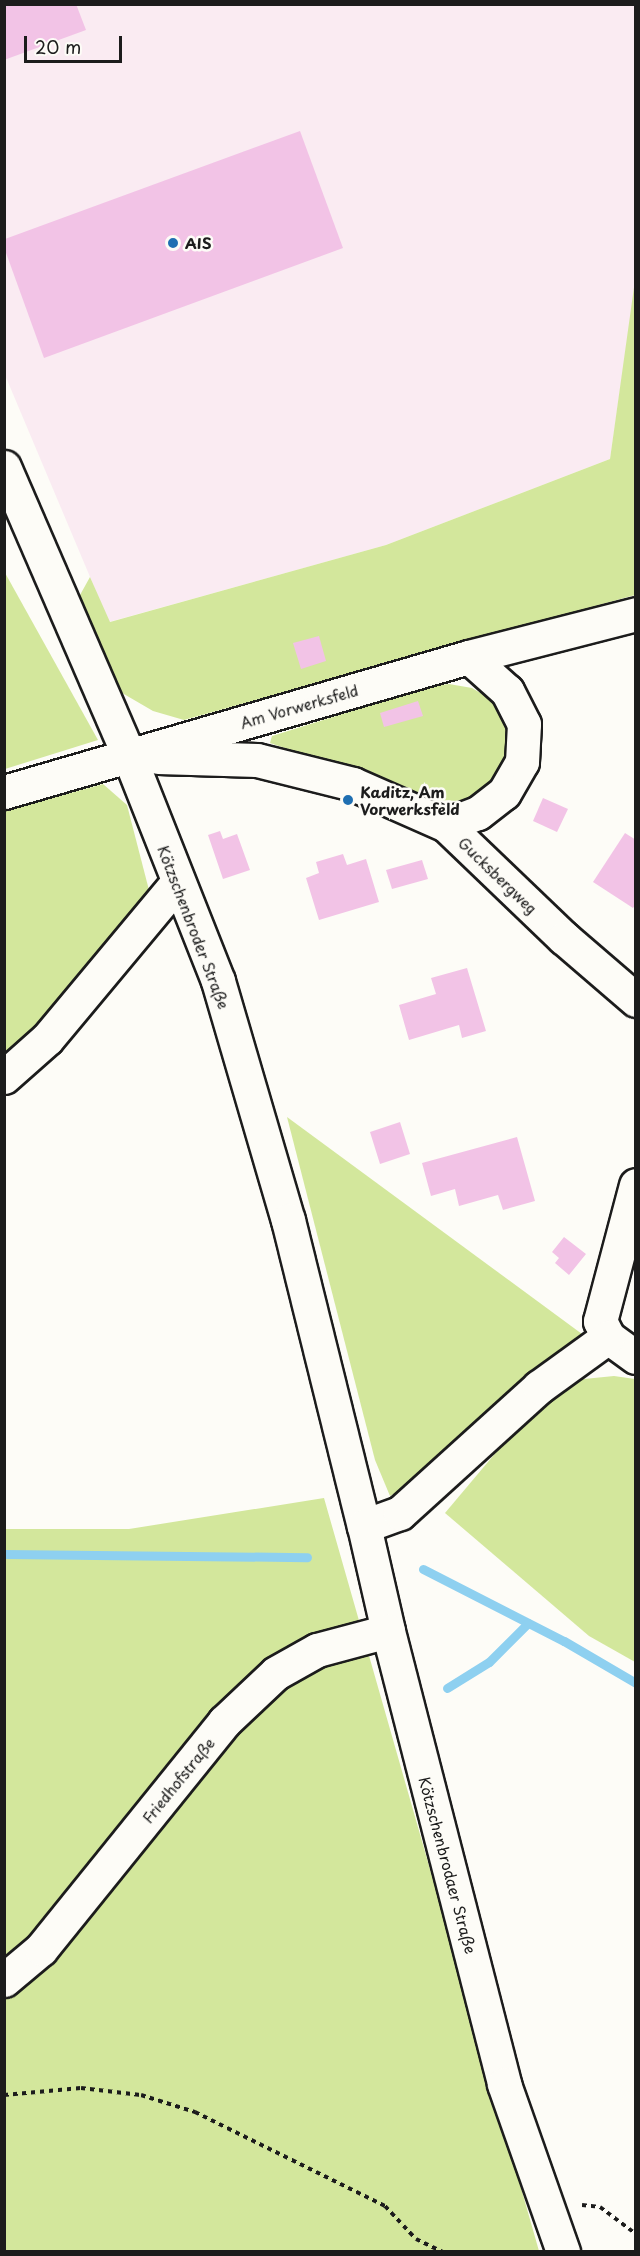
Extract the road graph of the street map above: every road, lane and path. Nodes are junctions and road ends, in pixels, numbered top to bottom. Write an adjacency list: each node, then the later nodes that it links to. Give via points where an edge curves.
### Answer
1 (4, 467): 4 (street, Kötzschenbroder Straße)
2 (636, 614): 3 (street, Am Vorwerksfeld)
3 (469, 657): 4 (street, Am Vorwerksfeld); 6 (street, via 507,691 524,724 522,762 504,793 478,813)
4 (129, 756): 5 (street, Am Vorwerksfeld); 6 (street, Gucksbergweg, via 257,760 353,784); 7 (street, Kötzschenbroder Straße)
5 (4, 792)
6 (446, 825): 8 (street, Gucksbergweg, via 564,938)
7 (178, 882): 9 (street, via 47,1039); 13 (street, Kötzschenbroder Straße, via 218,981 285,1209)
8 (636, 1000)
9 (4, 1077)
10 (636, 1185): 11 (street, via 600,1321)
11 (608, 1337): 12 (street); 14 (street, via 540,1387 400,1513)
12 (636, 1357)
13 (350, 1474): 14 (street, Kötzschenbrodaer Straße)
14 (364, 1526): 15 (street, Kötzschenbrodaer Straße)
15 (388, 1632): 16 (street, Friedhofstraße, via 317,1650 276,1673 224,1722 41,1949); 18 (street, Kötzschenbrodaer Straße, via 504,2084)
16 (4, 1980)
17 (4, 2095): 20 (path, via 81,2088 141,2095 195,2112 385,2206 416,2239)
18 (545, 2199): 19 (path, via 600,2207); 21 (street, Kötzschenbrodaer Straße)
19 (636, 2234)
20 (443, 2252)
21 (563, 2252)

